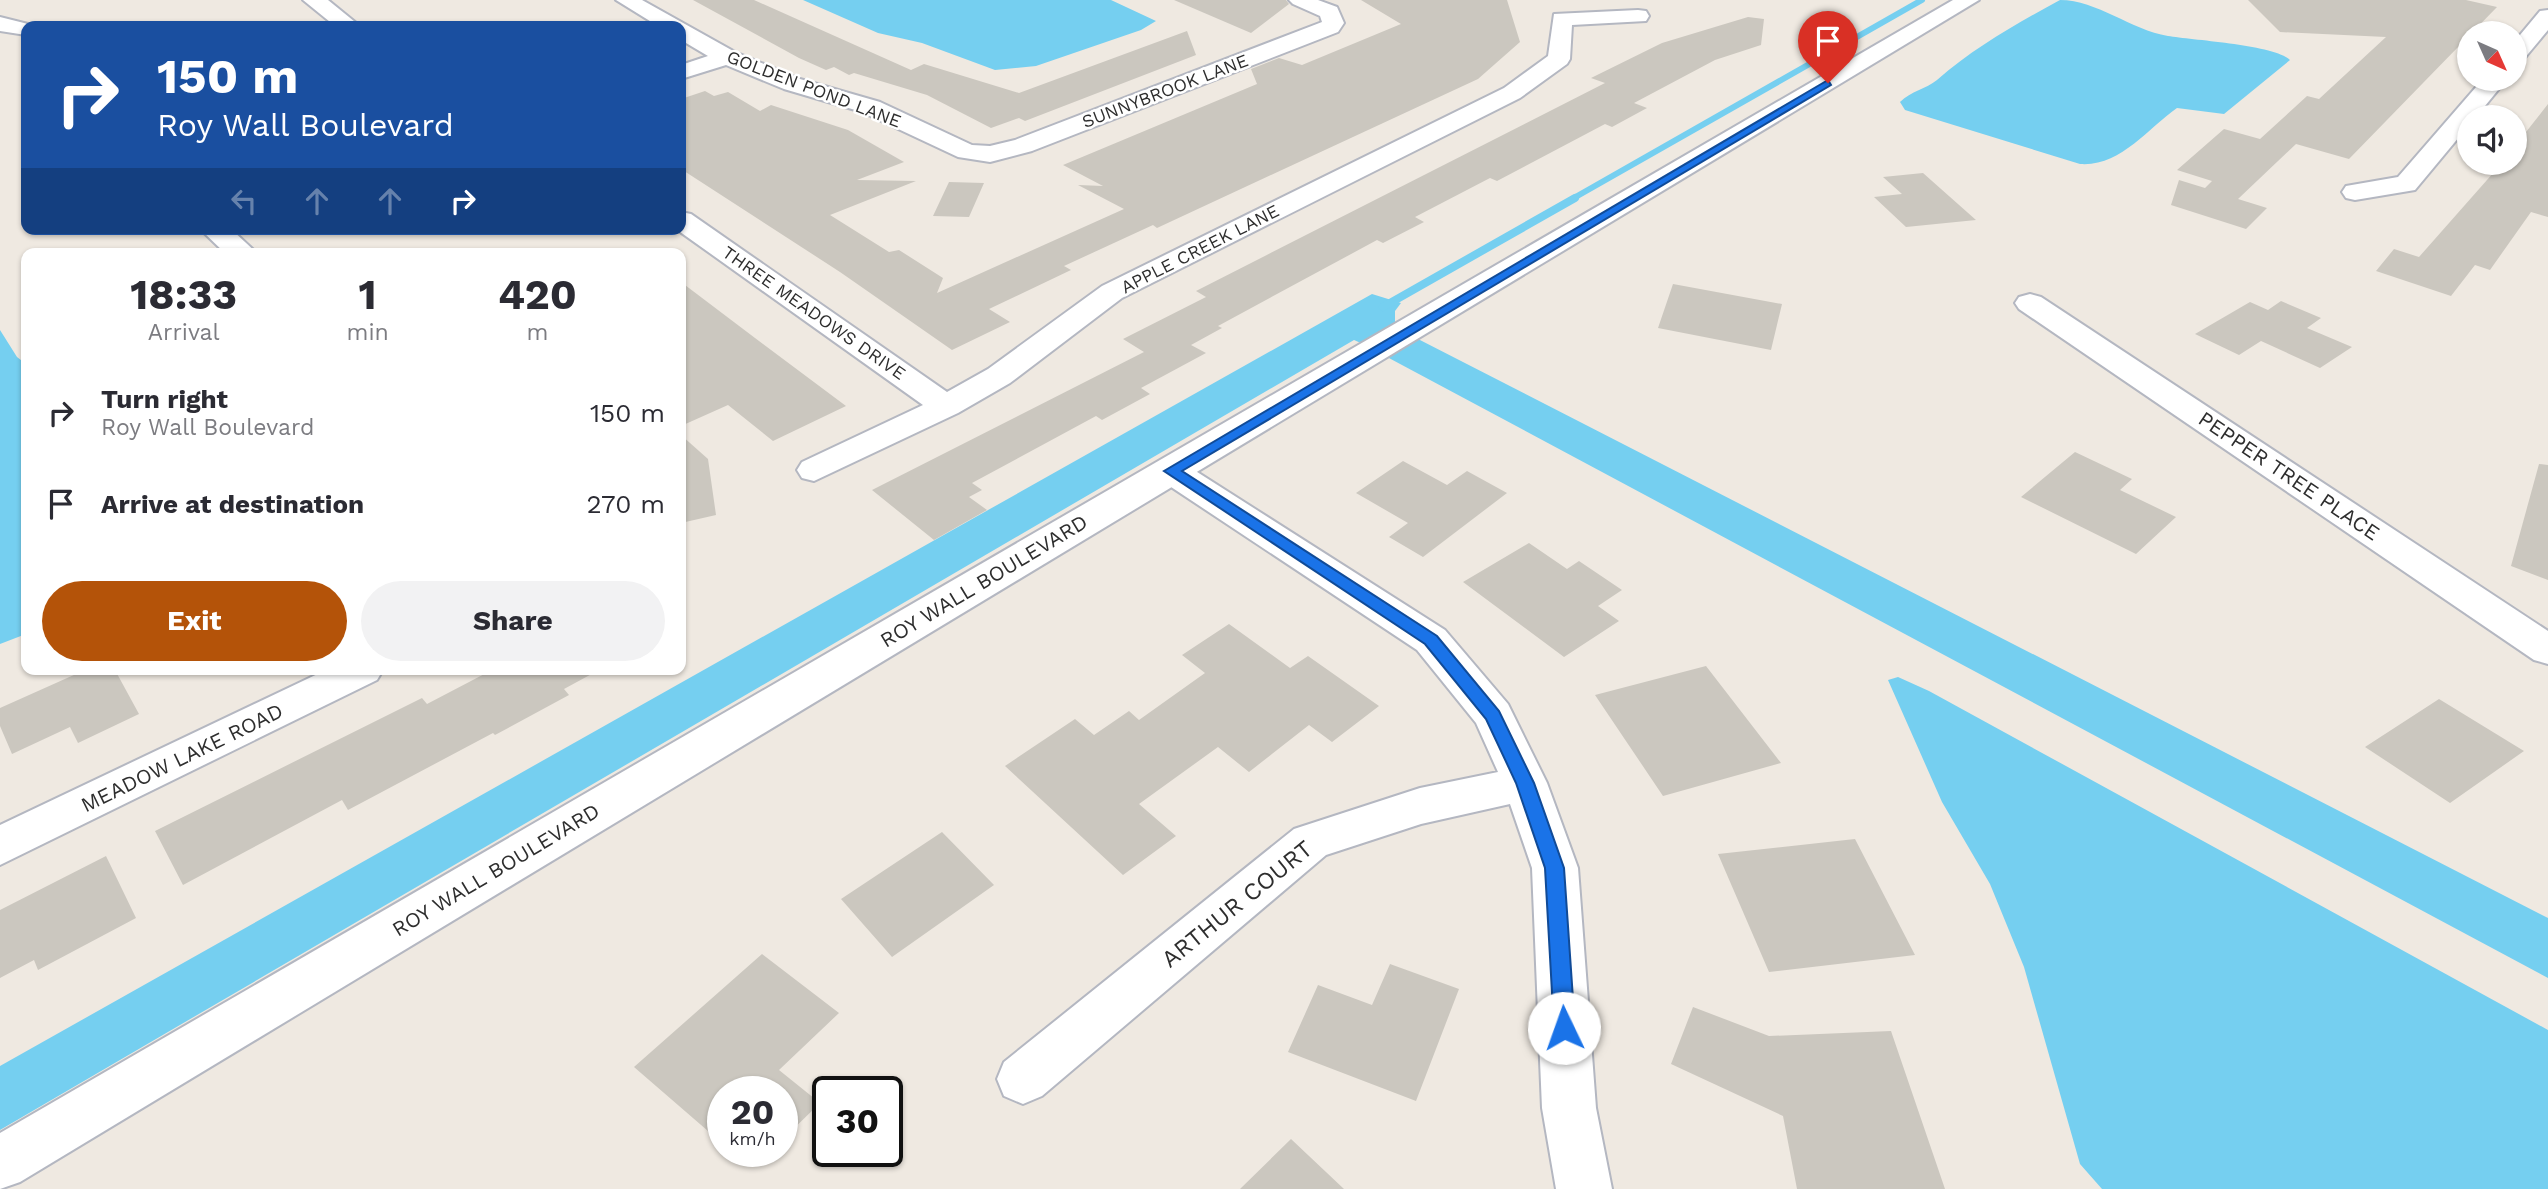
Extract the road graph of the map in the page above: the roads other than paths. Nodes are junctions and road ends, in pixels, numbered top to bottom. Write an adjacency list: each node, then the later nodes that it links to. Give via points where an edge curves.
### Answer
1 (314, 0): 8 (street)
2 (627, 0): 9 (street)
3 (1300, 0): 17 (street, SUNNYBROOK LANE, via 1329,12 1333,19 1330,27 1023,146)
4 (1968, 0): 25 (street, ROY WALL BOULEVARD)
5 (1554, 10): 6 (street); 23 (street, APPLE CREEK LANE, via 1559,59 1512,93 1112,292 999,376)
6 (1638, 16)
7 (2548, 16): 13 (street)
8 (342, 21)
9 (664, 21)
10 (0, 24): 11 (street)
11 (21, 26)
12 (686, 34): 14 (street, GOLDEN POND LANE)
13 (2527, 41)
14 (727, 57): 15 (street); 17 (street, GOLDEN POND LANE, via 792,84 871,107 967,152)
15 (686, 70)
16 (2485, 91): 18 (street, via 2406,184)
17 (990, 154)
18 (2355, 192)
19 (686, 224): 23 (street, THREE MEADOWS DRIVE)
20 (221, 235): 21 (street)
21 (237, 248)
22 (2030, 303): 26 (street, PEPPER TREE PLACE)
23 (946, 406): 24 (street, APPLE CREEK LANE)
24 (814, 470)
25 (1171, 471): 28 (street, via 1431,640 1493,715); 31 (street, ROY WALL BOULEVARD)
26 (2548, 650)
27 (353, 675): 29 (street, MEADOW LAKE ROAD)
28 (1525, 783): 30 (street, ARTHUR COURT, via 1420,806 1310,842); 32 (street, via 1555,868 1569,1108)
29 (0, 846)
30 (1023, 1079)
31 (0, 1164)
32 (1584, 1189)

